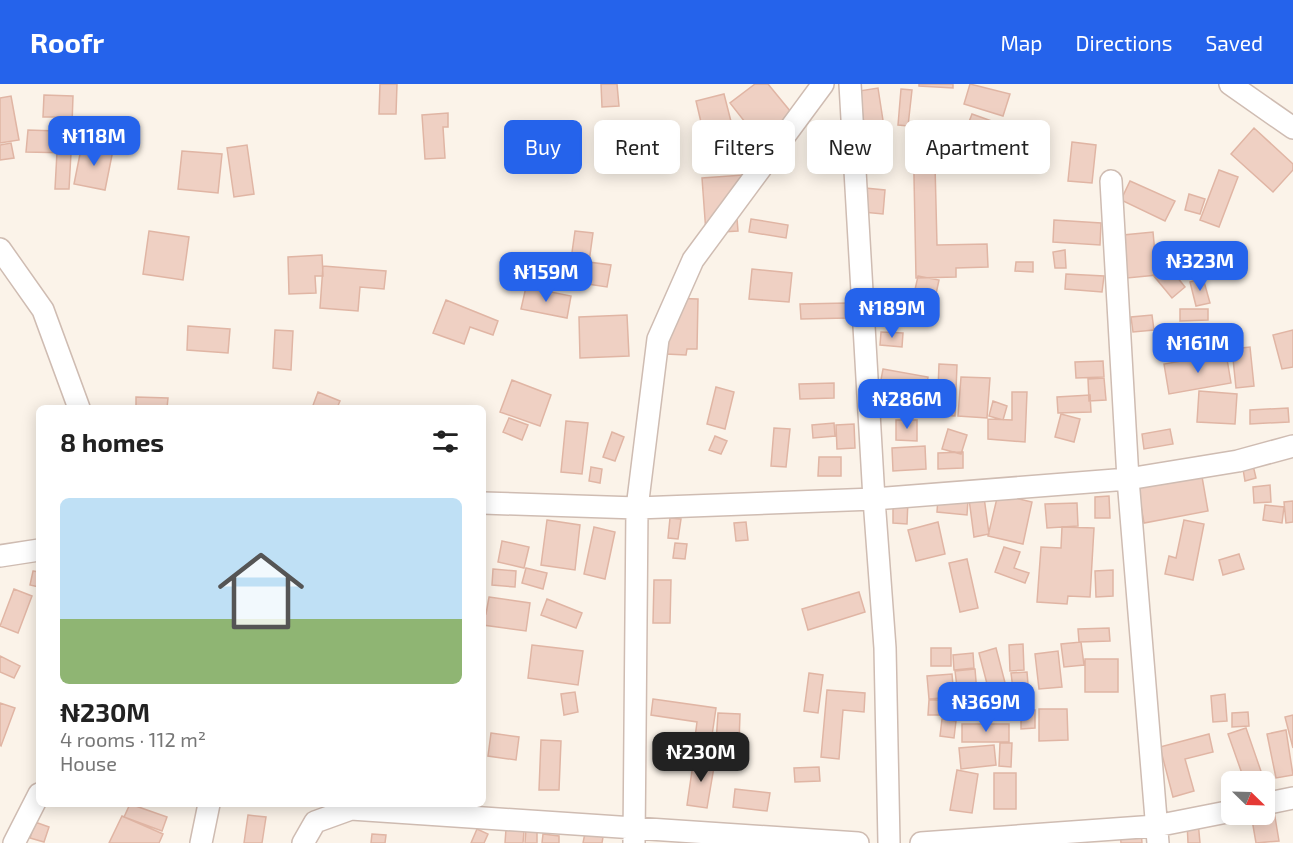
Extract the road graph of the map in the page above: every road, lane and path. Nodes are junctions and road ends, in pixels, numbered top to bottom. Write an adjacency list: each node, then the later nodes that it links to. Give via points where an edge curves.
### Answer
1 (823, 84): 12 (street, via 693,260 658,339)
2 (850, 84): 10 (street)
3 (1230, 84): 4 (street)
4 (1293, 128)
5 (1111, 181): 9 (street)
6 (0, 249): 7 (street, via 43,310)
7 (78, 405)
8 (1293, 446): 9 (street)
9 (1128, 479): 10 (street); 21 (street)
10 (874, 499): 12 (street); 26 (street, via 885,648)
11 (486, 503): 12 (street)
12 (637, 508): 20 (street)
13 (36, 550): 14 (street)
14 (0, 556)
15 (1293, 798): 17 (street)
16 (36, 801): 22 (street)
17 (1275, 802)
18 (208, 807): 23 (street)
19 (1221, 815): 21 (street)
20 (634, 835): 24 (street, via 351,809 315,822); 25 (street)
21 (1157, 835): 27 (street)
22 (14, 843)
23 (201, 843)
24 (303, 843)
25 (858, 843)
26 (889, 843)
27 (921, 843)

